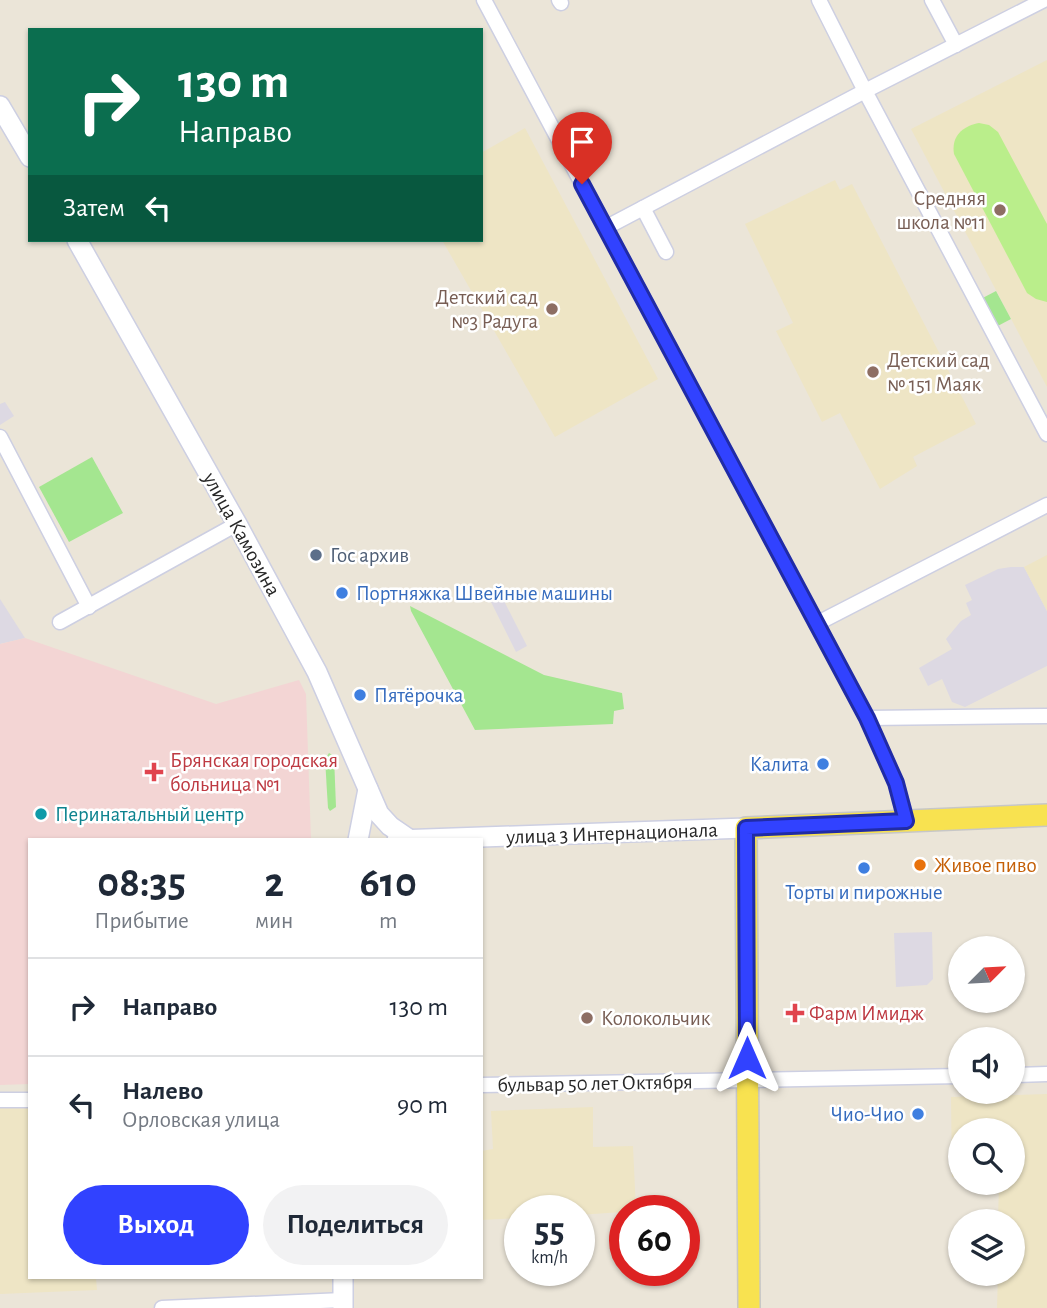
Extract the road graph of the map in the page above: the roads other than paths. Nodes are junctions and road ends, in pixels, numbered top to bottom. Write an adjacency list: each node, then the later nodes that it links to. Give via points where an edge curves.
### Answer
1 (484, 0): 10 (street)
2 (819, 0): 6 (street)
3 (932, 0): 5 (street)
4 (1044, 0): 5 (street)
5 (956, 45): 6 (street)
6 (865, 91): 9 (street); 13 (street)
7 (0, 106): 8 (street)
8 (28, 155)
9 (643, 208): 10 (street); 12 (street)
10 (605, 228): 19 (street)
11 (78, 242): 16 (street, улица Камозина)
12 (666, 252)
13 (1047, 434)
14 (0, 437): 17 (street)
15 (1047, 505): 19 (street)
16 (237, 524): 17 (street); 22 (street, улица Камозина, via 317,672)
17 (89, 607): 18 (street)
18 (60, 622)
19 (816, 624): 21 (street)
20 (1047, 716): 21 (street)
21 (867, 718): 24 (street, via 896,783)
22 (368, 789): 26 (street); 27 (street, улица Камозина, via 379,814)
23 (1047, 815): 24 (main road, улица 3 Интернационала)
24 (906, 821): 25 (main road, улица 3 Интернационала)
25 (746, 828): 28 (street, улица 3 Интернационала); 32 (main road)
26 (358, 838)
27 (408, 838)
28 (440, 838)
29 (1047, 1074): 30 (street)
30 (1025, 1075)
31 (948, 1076): 32 (street, бульвар 50 лет Октября)
32 (748, 1080): 33 (street, бульвар 50 лет Октября); 39 (main road)
33 (483, 1085)
34 (0, 1100): 35 (street)
35 (28, 1100)
36 (343, 1279): 37 (street)
37 (343, 1304): 38 (street)
38 (162, 1308)
39 (750, 1308)

